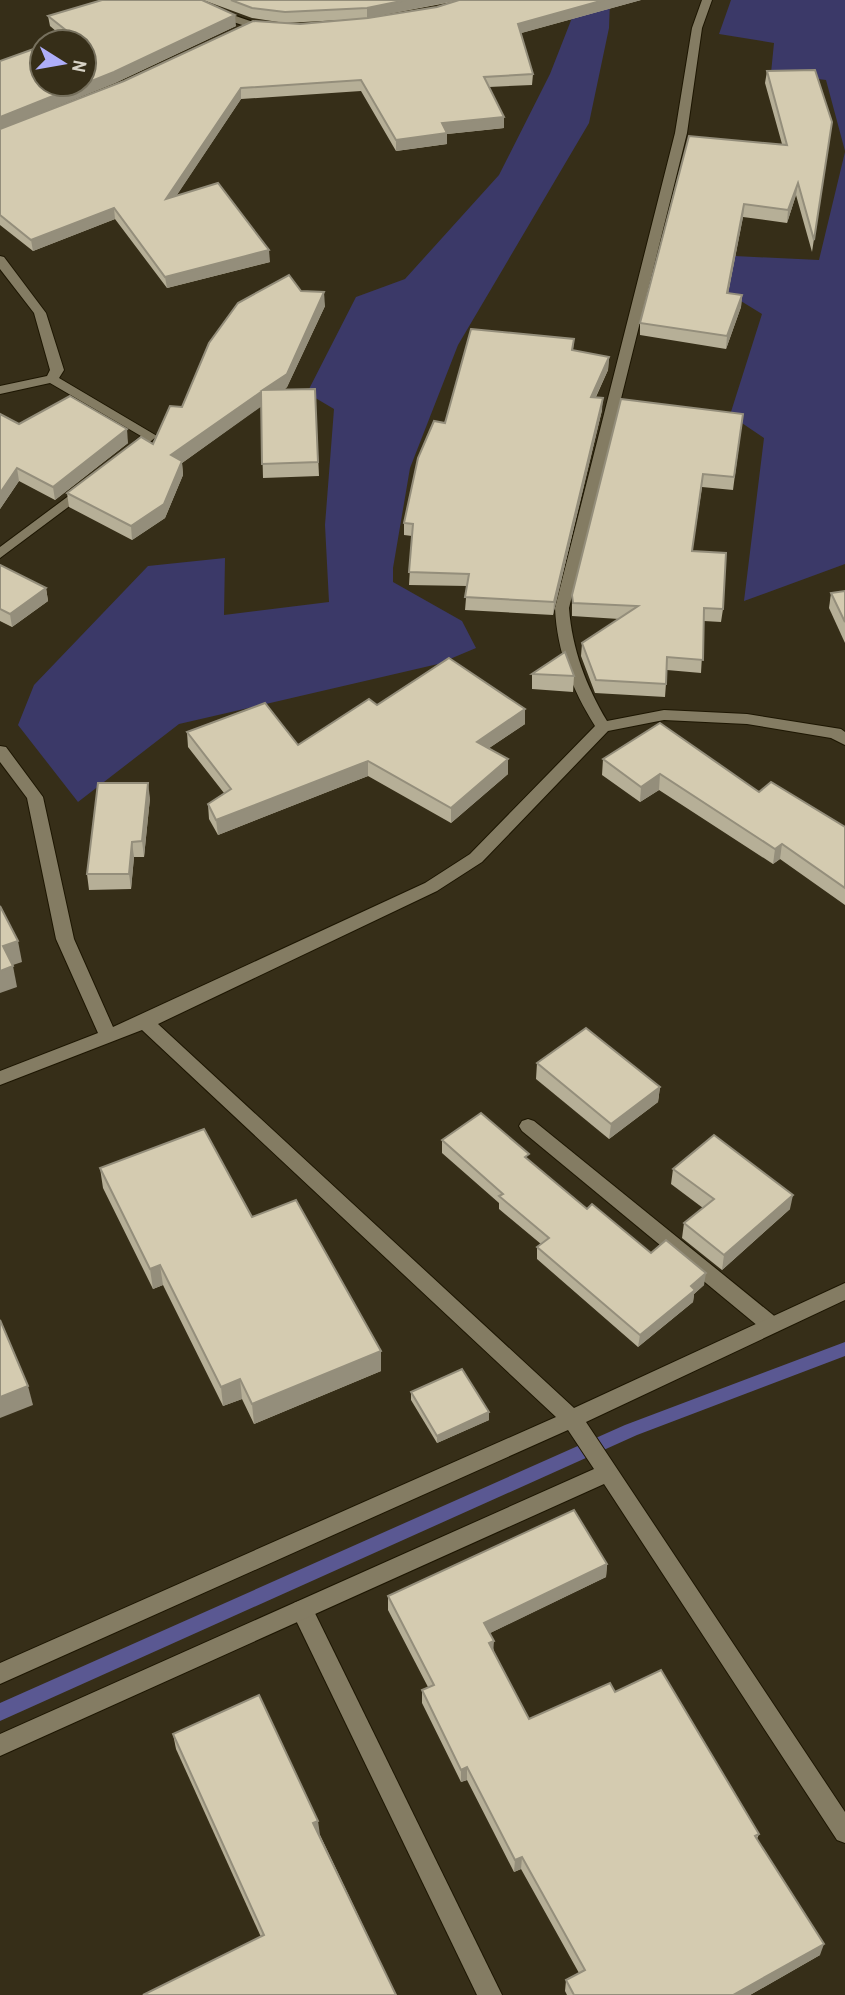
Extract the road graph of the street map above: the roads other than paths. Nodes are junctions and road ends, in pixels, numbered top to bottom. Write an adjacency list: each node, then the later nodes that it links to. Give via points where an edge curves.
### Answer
1 (191, 0): 3 (street)
2 (707, 0): 12 (street, via 697,28 681,133 562,608 562,635 581,692)
3 (252, 25): 4 (street); 5 (street)
4 (289, 27)
5 (240, 31)
6 (0, 260): 7 (street, via 40,313 57,370)
7 (52, 379): 8 (street); 9 (street, via 150,436)
8 (0, 390)
9 (118, 461)
10 (97, 478): 11 (street)
11 (0, 554)
12 (603, 727): 13 (street, via 664,715 747,719); 15 (street, via 476,858 442,880)
13 (842, 734)
14 (0, 751): 16 (street, via 35,797 65,939)
15 (145, 1022): 16 (street); 21 (street)
16 (109, 1038): 17 (street)
17 (0, 1078)
18 (528, 1126): 20 (street)
19 (845, 1291): 20 (street)
20 (771, 1325): 21 (street)
21 (577, 1428): 22 (street); 24 (street)
22 (602, 1466): 23 (street); 26 (street)
23 (302, 1610): 25 (street); 27 (street)
24 (0, 1674)
25 (0, 1745)
26 (845, 1832)
27 (490, 1995)

